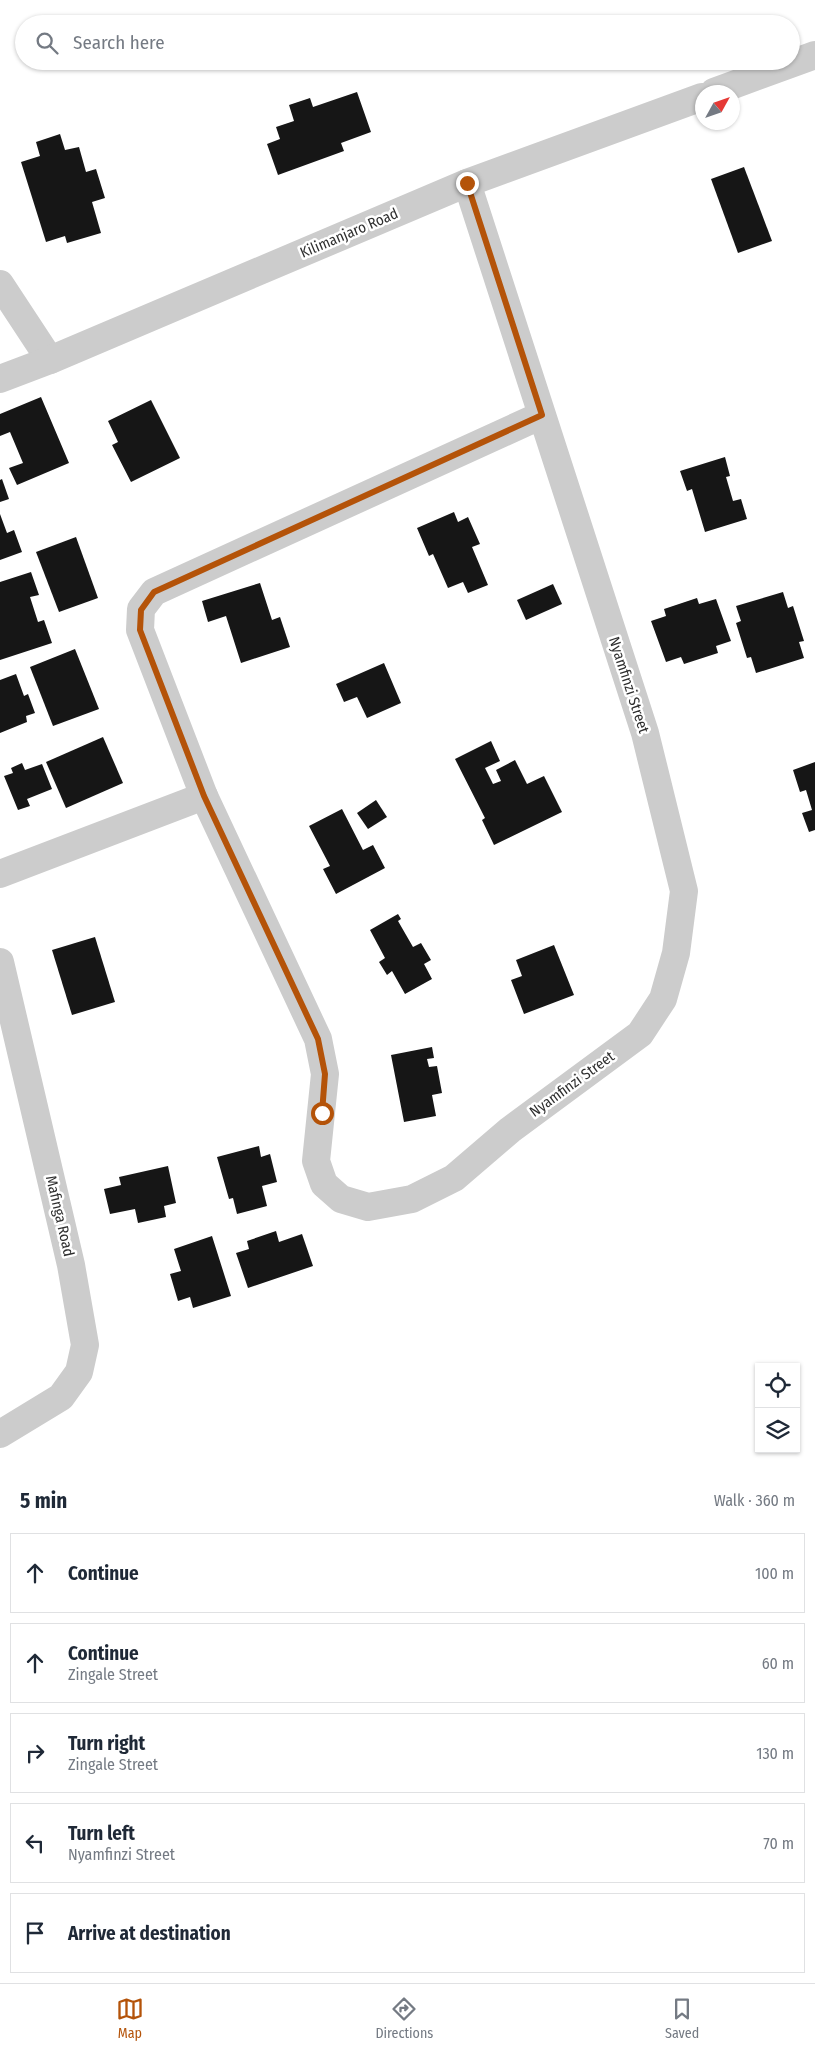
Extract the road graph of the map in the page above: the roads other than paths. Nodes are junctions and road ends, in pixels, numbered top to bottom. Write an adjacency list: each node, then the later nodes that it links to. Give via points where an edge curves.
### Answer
1 (815, 55): 2 (street)
2 (800, 60)
3 (774, 70): 4 (street)
4 (733, 85)
5 (695, 100): 6 (street, Kilimanjaro Road)
6 (467, 183): 8 (street, Kilimanjaro Road); 10 (street, Nyamfinzi Street)
7 (0, 284): 8 (street)
8 (50, 360): 9 (street, Kilimanjaro Road)
9 (0, 379)
10 (542, 415): 11 (street, Nyamfinzi Street, via 154,592 141,610 140,630); 11 (street, Nyamfinzi Street, via 645,733 684,891 676,953 663,999 640,1034 510,1130 454,1178 412,1199 368,1207 340,1199 324,1184 316,1160 325,1074 318,1039)
11 (204, 796): 12 (street)
12 (0, 874)
13 (0, 962): 14 (street, Mafinga Road, via 71,1265 86,1345 80,1372 61,1397)
14 (0, 1434)

